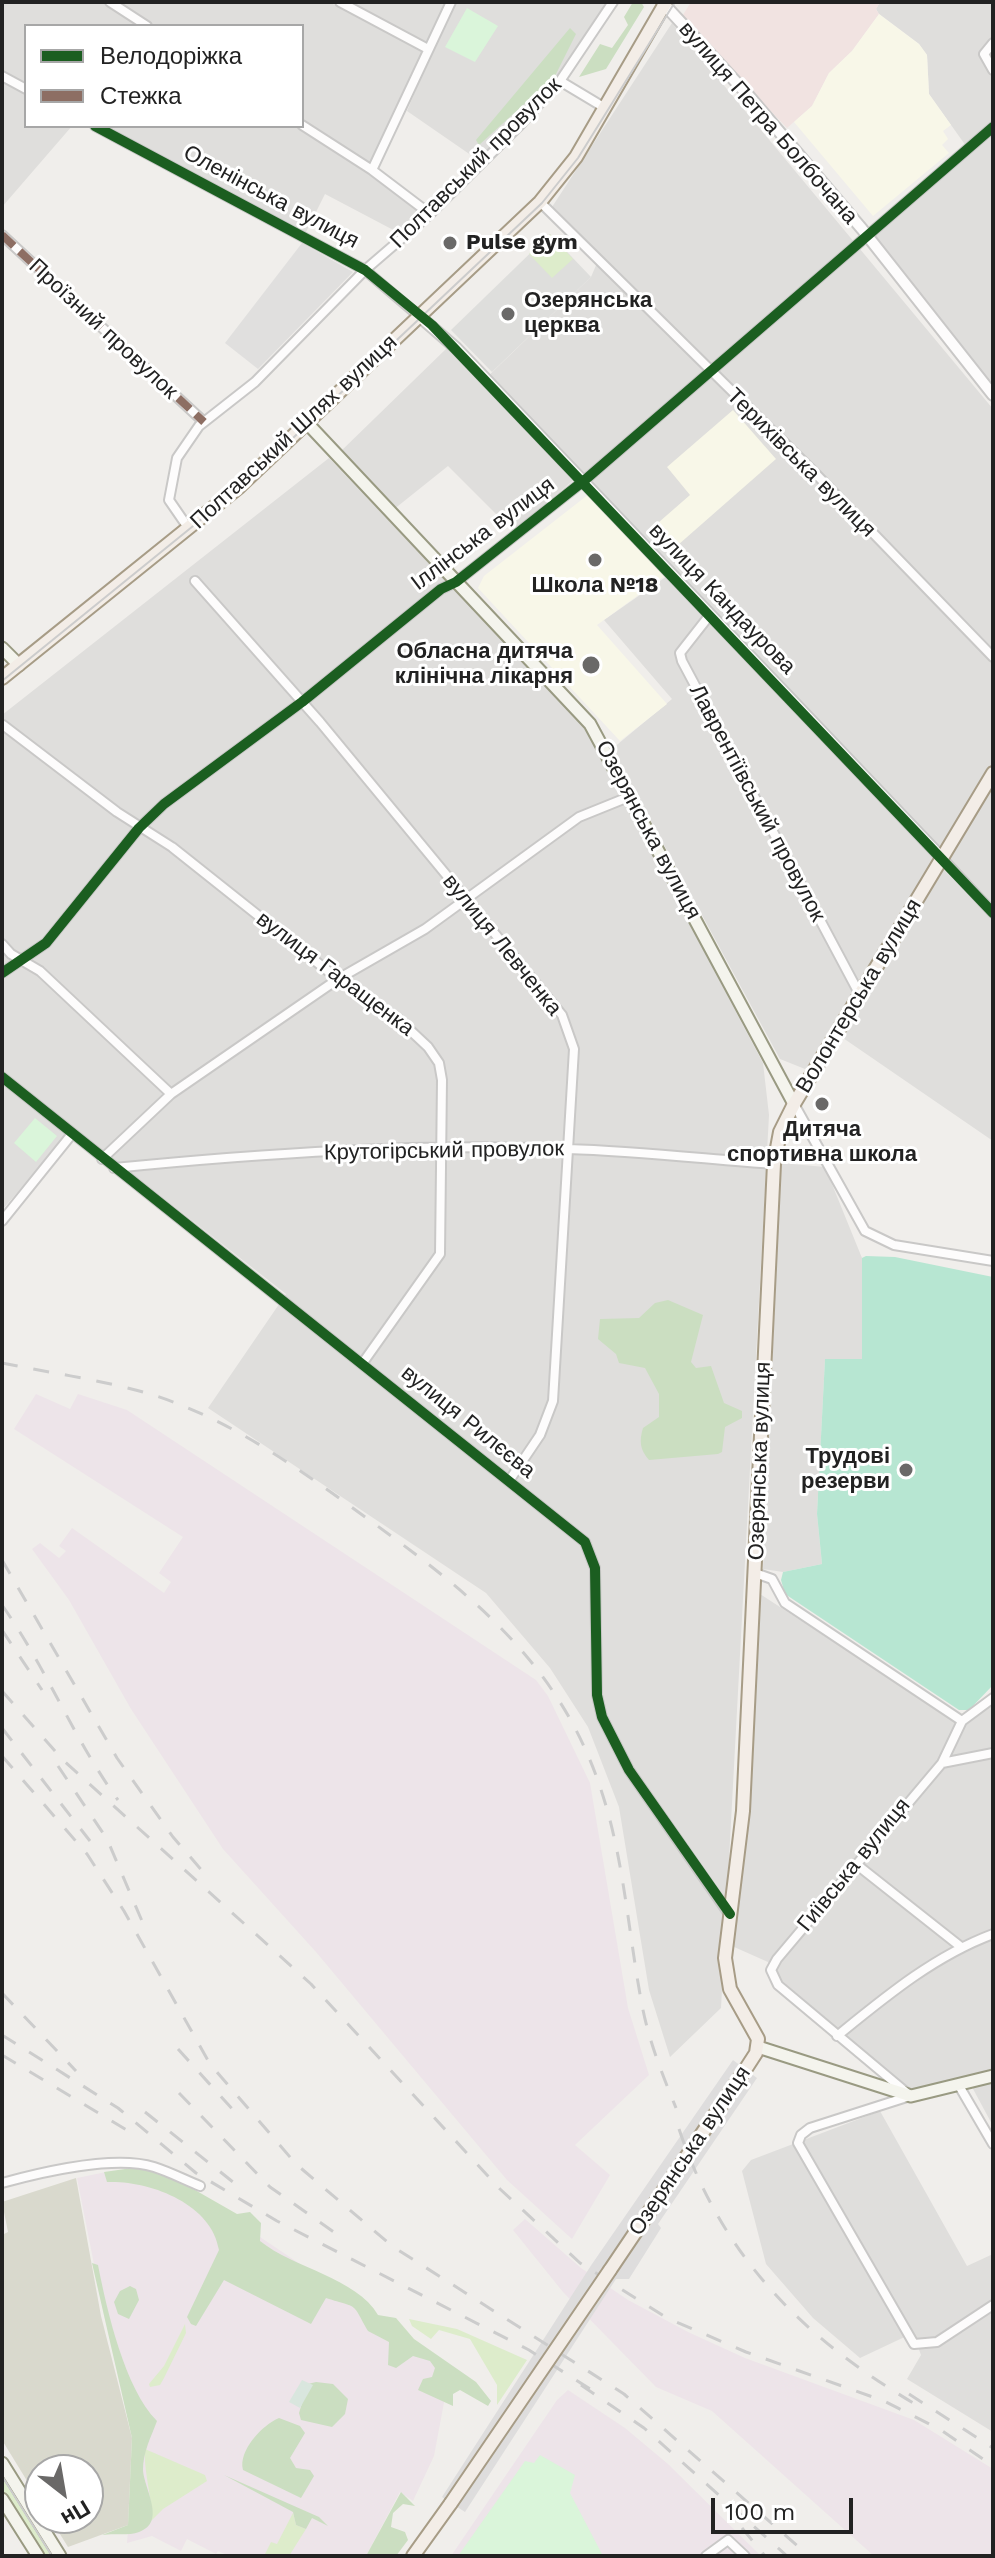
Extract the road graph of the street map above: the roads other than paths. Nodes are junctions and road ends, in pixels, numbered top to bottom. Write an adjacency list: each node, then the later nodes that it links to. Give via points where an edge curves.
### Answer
1 (110, 2): 6 (street)
2 (340, 2): 8 (street)
3 (451, 2): 8 (street)
4 (613, 2): 11 (street, Полтавський провулок)
5 (665, 3): 13 (main road, Полтавський Шлях вулиця); 20 (street, вулиця Петра Болбочана)
6 (144, 24)
7 (993, 43): 9 (street, via 984,54)
8 (428, 49): 17 (street)
9 (993, 70)
10 (2, 76): 12 (street)
11 (560, 81): 13 (street); 19 (street, Полтавський провулок)
12 (24, 88)
13 (605, 108): 18 (main road, Полтавський Шлях вулиця, via 576,157)
14 (304, 126): 17 (street)
15 (993, 127): 20 (street, Іллінська вулиця)
16 (99, 128): 22 (street, Оленінська вулиця)
17 (372, 170): 19 (street)
18 (540, 202): 23 (main road, Полтавський Шлях вулиця); 24 (street, Терихівська вулиця)
19 (430, 214): 22 (street, Полтавський провулок)
20 (866, 234): 24 (street, Іллінська вулиця); 25 (street, вулиця Петра Болбочана)
21 (2, 235): 26 (street, Проїзний провулок)
22 (365, 270): 23 (street, Оленінська вулиця); 26 (street, Полтавський провулок, via 255,382)
23 (419, 316): 27 (main road, Полтавський Шлях вулиця); 28 (street, вулиця Кандаурова)
24 (708, 371): 28 (street, Іллінська вулиця); 34 (street, Терихівська вулиця)
25 (993, 395)
26 (204, 422): 29 (street, Полтавський провулок, via 183,445 170,487 171,508)
27 (308, 424): 29 (main road, Полтавський Шлях вулиця); 31 (main road, Озерянська вулиця)
28 (583, 482): 31 (street, Іллінська вулиця); 32 (street, вулиця Кандаурова)
29 (189, 529): 35 (main road, Полтавський Шлях вулиця)
30 (195, 581): 37 (street, вулиця Левченка)
31 (456, 582): 37 (street, Іллінська вулиця); 40 (main road, Озерянська вулиця, via 590,724)
32 (709, 616): 42 (street, вулиця Кандаурова); 49 (street, Лаврентіївський провулок, via 683,645 682,661)
33 (2, 648): 35 (main road)
34 (993, 657)
35 (19, 665): 36 (main road, Полтавський Шлях вулиця)
36 (2, 678)
37 (302, 702): 41 (street, Іллінська вулиця); 43 (street, вулиця Левченка)
38 (3, 725): 41 (street, вулиця Гаращенка)
39 (993, 773): 42 (main road, Волонтерська вулиця)
40 (631, 796): 43 (street, via 579,817); 52 (main road, Озерянська вулиця)
41 (139, 828): 46 (street, Іллінська вулиця, via 46,943); 48 (street, вулиця Гаращенка, via 172,847)
42 (942, 858): 44 (street, вулиця Кандаурова); 49 (main road, Волонтерська вулиця)
43 (465, 900): 48 (street); 55 (street, вулиця Левченка, via 562,1015 574,1049)
44 (993, 913)
45 (2, 944): 46 (street)
46 (20, 960): 47 (street, Іллінська вулиця); 51 (street, via 40,971)
47 (2, 973)
48 (338, 979): 51 (street); 54 (street, вулиця Гаращенка, via 396,1017 439,1063)
49 (860, 995): 52 (main road, Волонтерська вулиця)
50 (2, 1077): 53 (street, вулиця Рилєєва)
51 (171, 1094): 56 (street)
52 (794, 1104): 57 (main road, Озерянська вулиця, via 780,1132); 60 (street, Волонтерська вулиця, via 865,1231 894,1245)
53 (72, 1134): 56 (street, вулиця Рилєєва); 59 (street)
54 (441, 1147): 55 (street, Крутогірський провулок); 58 (street, Крутогірський провулок); 61 (street, вулиця Гаращенка, via 440,1254)
55 (569, 1149): 57 (street, Крутогірський провулок); 62 (street, вулиця Левченка, via 553,1401 540,1435)
56 (102, 1159): 58 (street, вулиця Рилєєва)
57 (774, 1164): 63 (main road, Озерянська вулиця)
58 (114, 1168): 61 (street, вулиця Рилєєва)
59 (2, 1221)
60 (993, 1261)
61 (362, 1364): 62 (street, вулиця Рилєєва)
62 (509, 1481): 69 (street, вулиця Рилєєва, via 585,1542 592,1554 602,1717 629,1770)
63 (755, 1573): 65 (street, via 772,1579 785,1603); 69 (main road, Озерянська вулиця, via 743,1811)
64 (993, 1698): 65 (street)
65 (962, 1721): 67 (street, Гиївська вулиця)
66 (993, 1753): 67 (street)
67 (942, 1763): 68 (street, Гиївська вулиця)
68 (856, 1864): 71 (street); 72 (street, Гиївська вулиця, via 771,1970 778,1985)
69 (730, 1914): 73 (main road, Озерянська вулиця, via 726,1974)
70 (993, 1934): 71 (street)
71 (961, 1947): 72 (street, via 889,1993)
72 (837, 2036): 76 (street)
73 (758, 2047): 76 (main road); 83 (main road, Озерянська вулиця, bridge)
74 (993, 2076): 75 (main road)
75 (958, 2084): 76 (main road); 77 (street)
76 (911, 2096): 80 (street, via 810,2128 798,2143 914,2344 937,2342)
77 (993, 2144)
78 (2, 2183): 79 (street, via 32,2174 126,2163 153,2167)
79 (200, 2186)
80 (993, 2305)
81 (2, 2463): 85 (main road)
82 (2, 2499): 84 (main road)
83 (415, 2555)
84 (38, 2556)
85 (60, 2556)
86 (706, 2556): 87 (street, via 728,2540)
87 (745, 2556)

